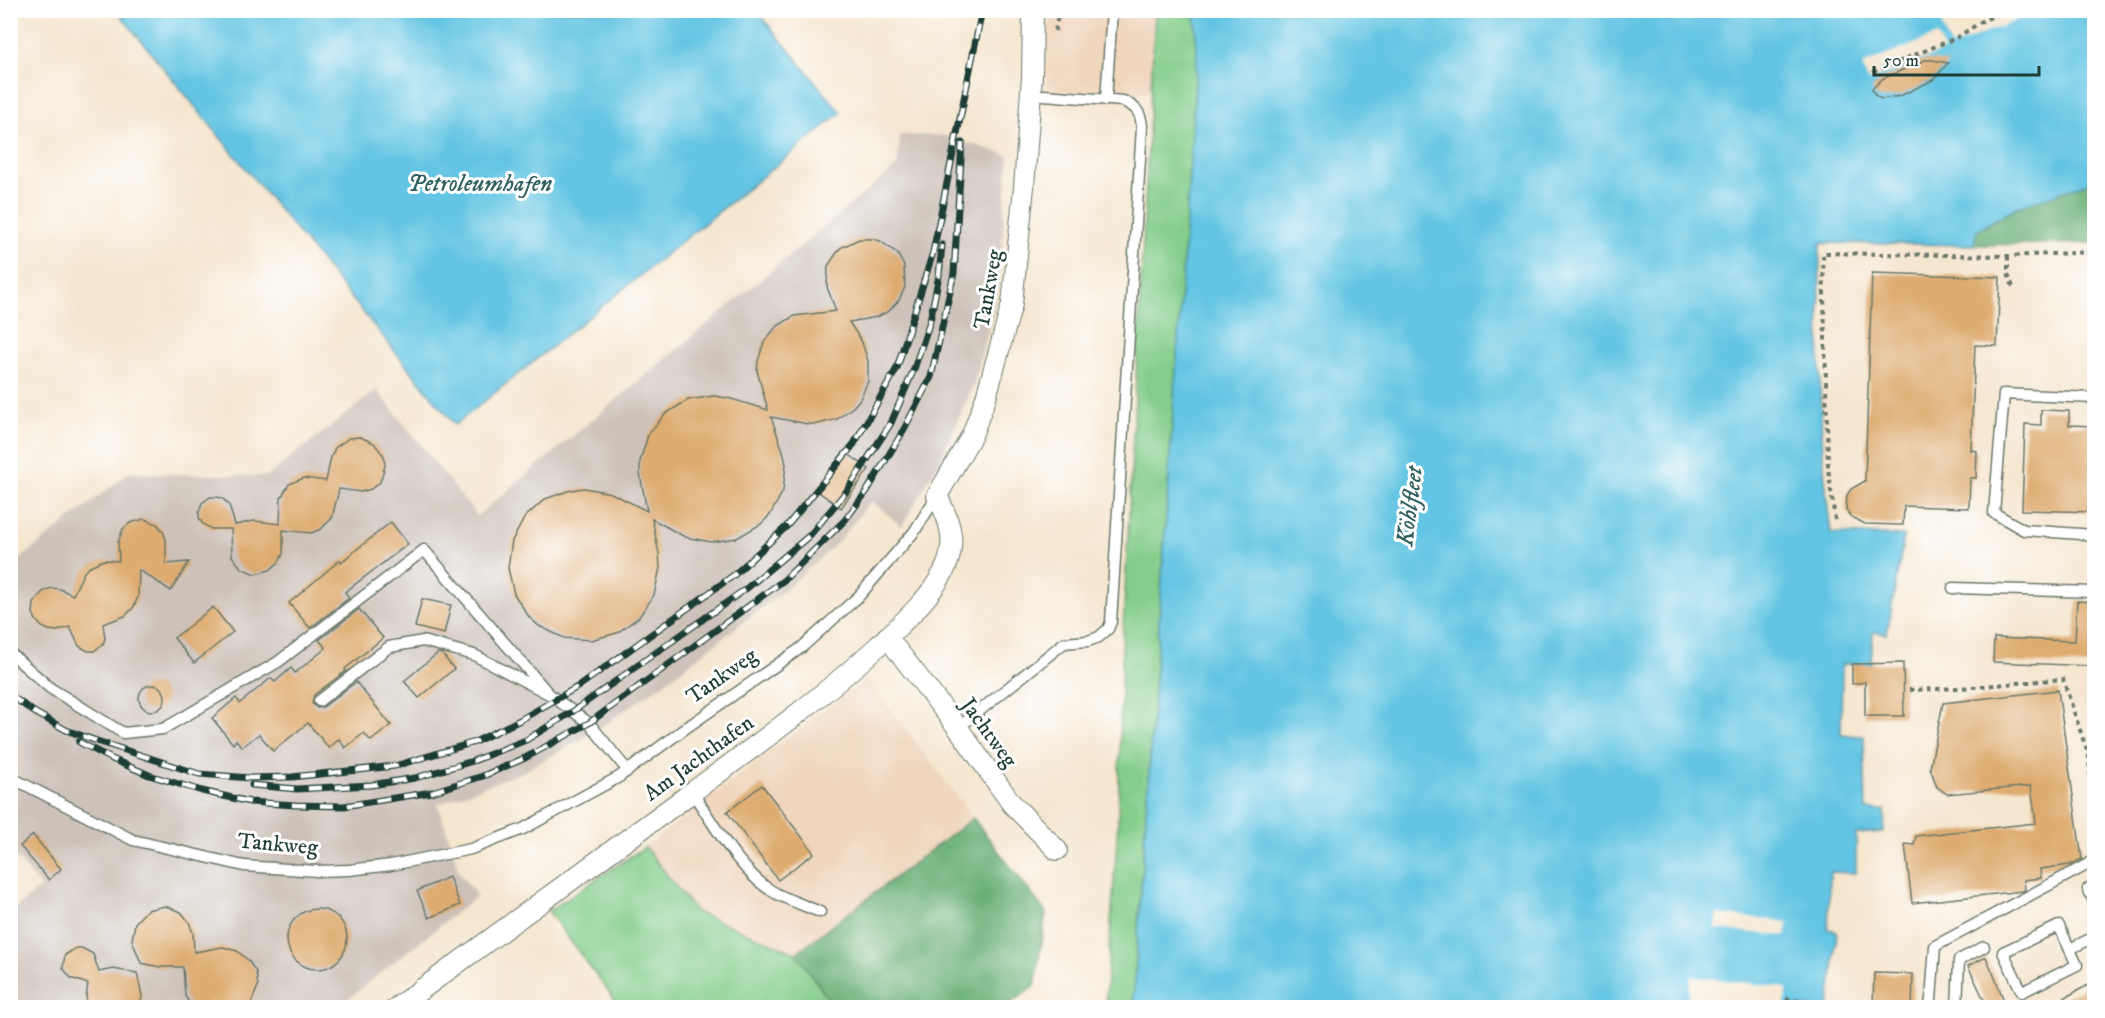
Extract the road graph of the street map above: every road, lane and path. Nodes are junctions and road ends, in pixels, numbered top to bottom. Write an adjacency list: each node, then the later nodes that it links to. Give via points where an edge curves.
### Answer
1 (1033, 10): 5 (street, Tankweg)
2 (1112, 10): 6 (lane)
3 (2009, 10): 4 (path, via 1956,38)
4 (1873, 72)
5 (1030, 94): 6 (lane); 11 (street, Tankweg, via 1012,304 972,435)
6 (1106, 100): 21 (lane, via 1136,107 1142,127 1111,622 1108,629 1088,641 1064,643)
7 (2094, 252): 8 (path)
8 (2008, 256): 9 (path); 12 (path, via 1823,253 1828,468)
9 (2013, 286)
10 (2094, 398): 13 (lane, via 2004,394 1994,513 2024,530)
11 (937, 496): 16 (street, Am Jachthafen, via 953,533 952,550 944,572 920,604); 22 (lane, Tankweg, via 914,532 859,596 809,641)
12 (1835, 520)
13 (2094, 535)
14 (1953, 588): 15 (lane)
15 (2094, 592)
16 (887, 637): 21 (street, Jachtweg); 24 (street, Am Jachthafen, via 844,677)
17 (10, 653): 19 (lane, via 50,688 123,733 163,729 278,662 424,550)
18 (1909, 690): 25 (path, via 2063,679 2089,758)
19 (549, 694): 20 (lane, via 474,655 423,641 389,647); 22 (lane, via 589,723)
20 (319, 702)
21 (958, 728): 26 (street, Jachtweg, via 1012,804)
22 (628, 771): 23 (lane, Tankweg, via 532,825 471,849 391,866 317,871 244,866 133,840)
23 (10, 777)
24 (692, 792): 30 (lane, via 742,863 762,884); 36 (street, Am Jachthafen)
25 (2094, 794)
26 (1057, 850)
27 (2094, 861): 37 (lane, via 1935,946)
28 (2094, 885): 29 (lane, via 2088,889)
29 (2094, 901)
30 (820, 912)
31 (2094, 937): 33 (lane)
32 (1984, 947): 38 (lane, via 1959,960)
33 (2070, 949): 33 (lane, via 2077,965 2022,992 2003,952 2059,926)
34 (1786, 999): 35 (path)
35 (1838, 1007)
36 (396, 1008)
37 (1929, 1008)
38 (1957, 1008)

